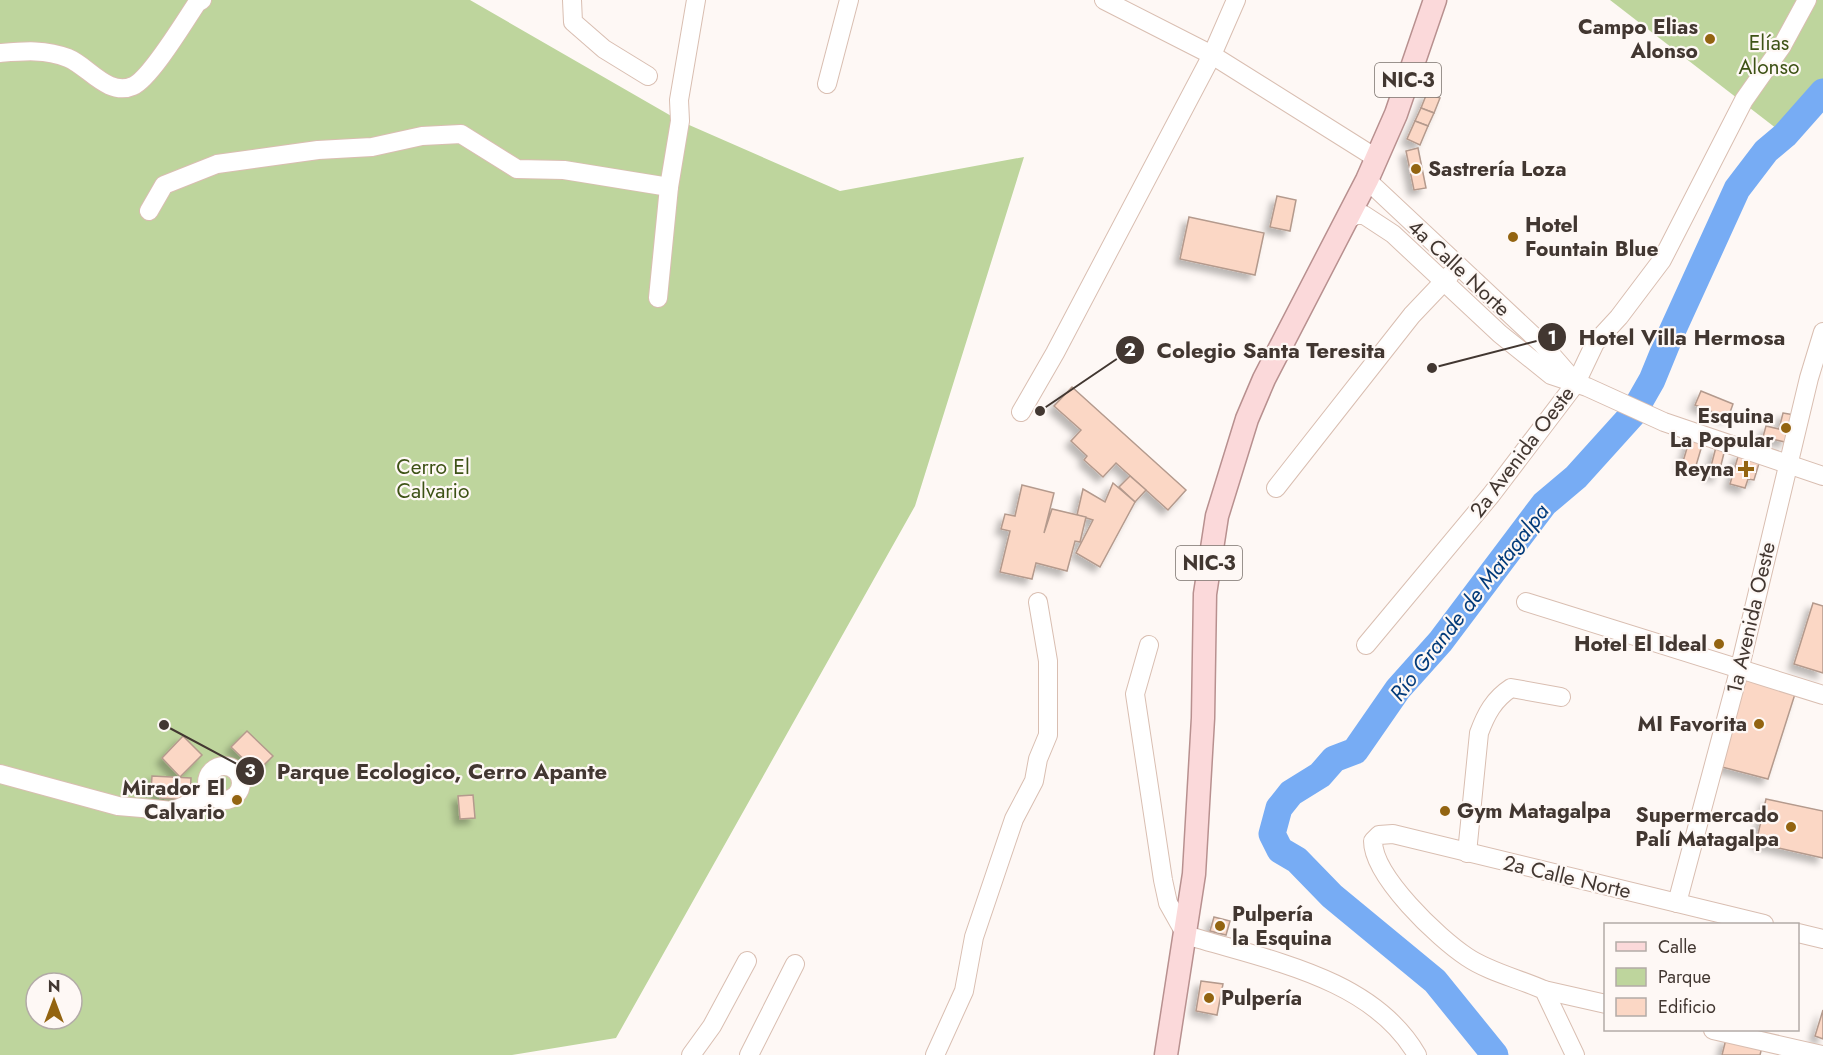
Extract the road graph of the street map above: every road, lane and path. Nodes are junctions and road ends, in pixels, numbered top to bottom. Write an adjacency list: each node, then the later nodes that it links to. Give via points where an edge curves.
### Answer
1 (202, 0): 9 (street, via 146,74 132,86 114,87 69,58 39,50)
2 (572, 0): 11 (street, via 573,22 604,49)
3 (696, 0): 15 (street)
4 (849, 0): 12 (street)
5 (1104, 0): 10 (street)
6 (1236, 0): 10 (street)
7 (1436, 0): 13 (main road, NIC-3, via 1396,114)
8 (1807, 0): 22 (street, 2a Avenida Oeste, via 1782,46 1744,100 1662,260 1595,343)
9 (0, 53)
10 (1212, 55): 13 (street); 23 (street)
11 (648, 76)
12 (827, 84)
13 (1376, 158): 14 (main road, NIC-3)
14 (1366, 180): 17 (main road, NIC-3); 18 (street, 4a Calle Norte)
15 (669, 187): 16 (street, via 564,170 517,169 461,134 217,164 164,185); 20 (street)
16 (149, 211)
17 (1347, 220): 19 (street, 4a Calle Norte, via 1356,215 1373,219); 40 (main road, NIC-3, via 1251,409 1217,516 1205,594 1203,718)
18 (1455, 266): 19 (street); 22 (street, 4a Calle Norte, via 1542,344)
19 (1445, 283): 22 (street, 4a Calle Norte, via 1532,362 1551,375); 26 (street, via 1412,315)
20 (658, 298)
21 (1823, 332): 24 (street, 1a Avenida Oeste)
22 (1581, 385): 24 (street, 4a Calle Norte, via 1664,422); 30 (street, 2a Avenida Oeste)
23 (1021, 412)
24 (1788, 464): 25 (street, 4a Calle Norte); 31 (street, 1a Avenida Oeste)
25 (1823, 476)
26 (1276, 488)
27 (1038, 602): 49 (street, via 1048,662 1048,735 1034,781 1014,819 974,937 964,991)
28 (1526, 602): 31 (street)
29 (1149, 645): 40 (street, via 1135,694 1138,723 1168,903)
30 (1366, 645)
31 (1739, 671): 32 (street); 37 (street, 1a Avenida Oeste)
32 (1823, 695)
33 (1561, 697): 36 (street, via 1511,688 1499,696 1486,716 1479,734)
34 (0, 774): 35 (street, via 118,806 173,811)
35 (210, 794)
36 (1467, 853): 37 (street, 2a Calle Norte); 44 (street, 2a Calle Norte, via 1393,834 1379,835 1373,842 1380,870 1425,922 1468,958)
37 (1677, 903): 38 (street, 2a Calle Norte)
38 (1760, 923)
39 (1799, 933): 41 (street)
40 (1186, 935): 50 (main road, NIC-3); 51 (street, via 1299,970 1359,995 1392,1022)
41 (1823, 939)
42 (747, 961): 47 (street)
43 (795, 964): 48 (street)
44 (1544, 990): 45 (street); 52 (street)
45 (1604, 1004)
46 (1721, 1031): 53 (street)
47 (692, 1055)
48 (749, 1055)
49 (935, 1055)
50 (1166, 1055)
51 (1418, 1055)
52 (1575, 1055)
53 (1822, 1055)

